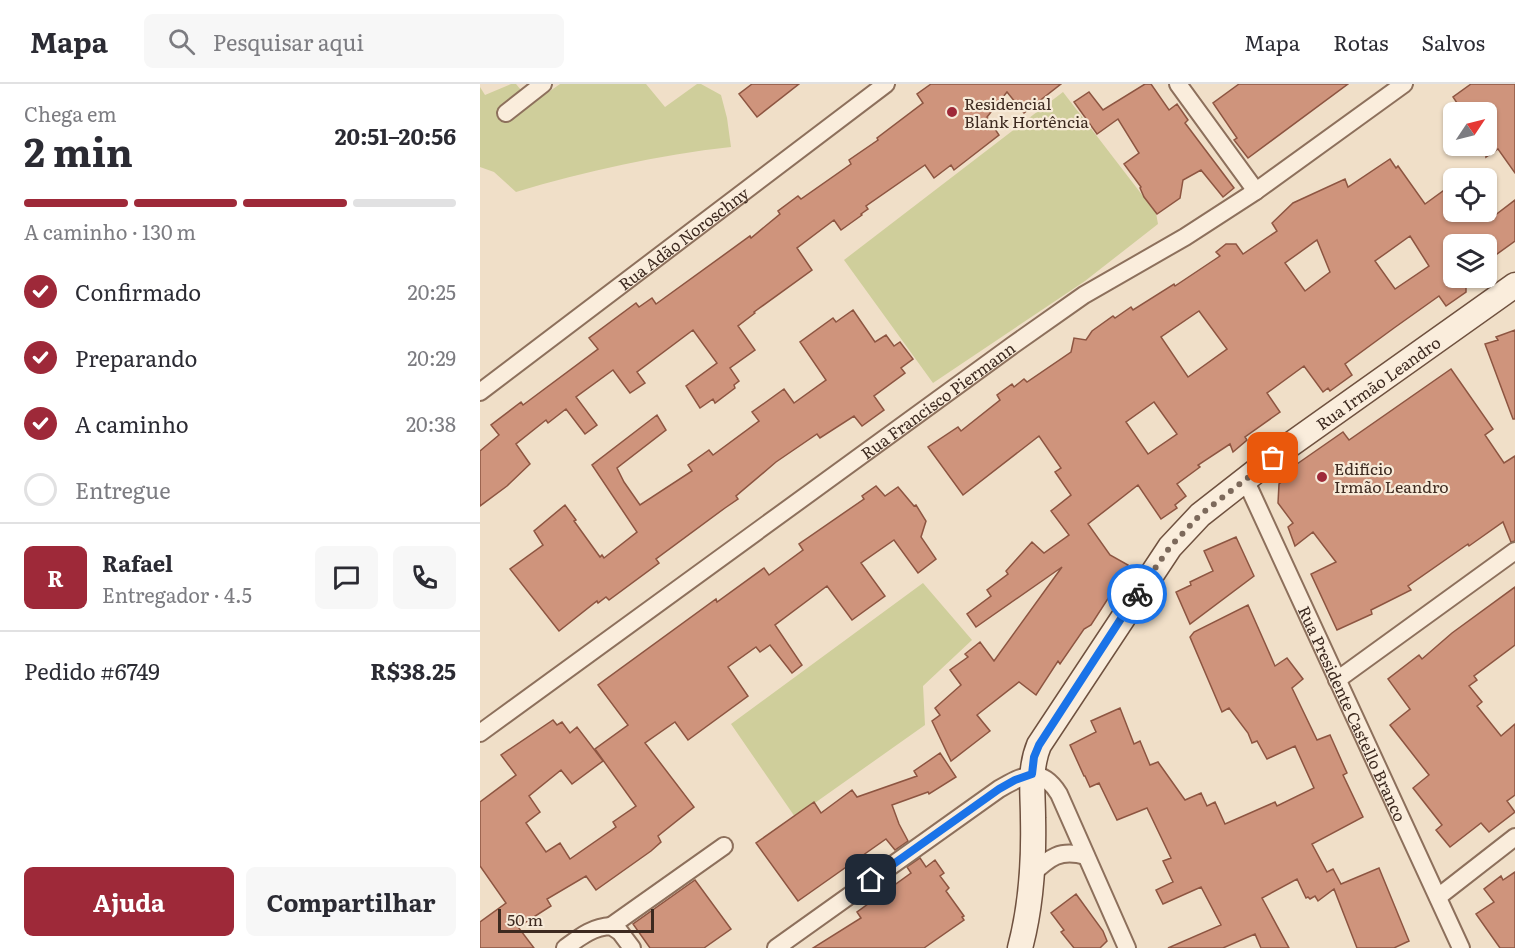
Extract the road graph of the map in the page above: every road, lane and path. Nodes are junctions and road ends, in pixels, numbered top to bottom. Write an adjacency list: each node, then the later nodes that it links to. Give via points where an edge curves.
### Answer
1 (543, 84): 5 (street)
2 (886, 84): 8 (street, Rua Adão Noroschny)
3 (1178, 84): 6 (street)
4 (1404, 84): 6 (street, Rua Francisco Piermann)
5 (506, 113)
6 (1256, 191): 12 (street, Rua Francisco Piermann, via 1084,295)
7 (1515, 285): 9 (street, Rua Irmão Leandro)
8 (480, 392)
9 (1245, 479): 11 (street, Rua Presidente Castello Branco); 13 (street, Rua Irmão Leandro, via 1200,515 1170,547 1039,745)
10 (1515, 551): 11 (street)
11 (1337, 680): 18 (street, Rua Presidente Castello Branco)
12 (480, 733)
13 (1032, 774): 16 (street, via 1054,787); 17 (street, Rua Irmão Leandro); 22 (street, via 999,789)
14 (1515, 837): 18 (street)
15 (724, 846): 19 (street)
16 (1086, 856): 17 (street, via 1062,854); 24 (street)
17 (1031, 874): 23 (street, Rua Irmão Leandro)
18 (1438, 897): 25 (street, Rua Presidente Castello Branco)
19 (611, 926): 20 (street, via 589,931); 21 (street)
20 (565, 948)
21 (632, 948)
22 (776, 948)
23 (1020, 948)
24 (1127, 948)
25 (1461, 948)

